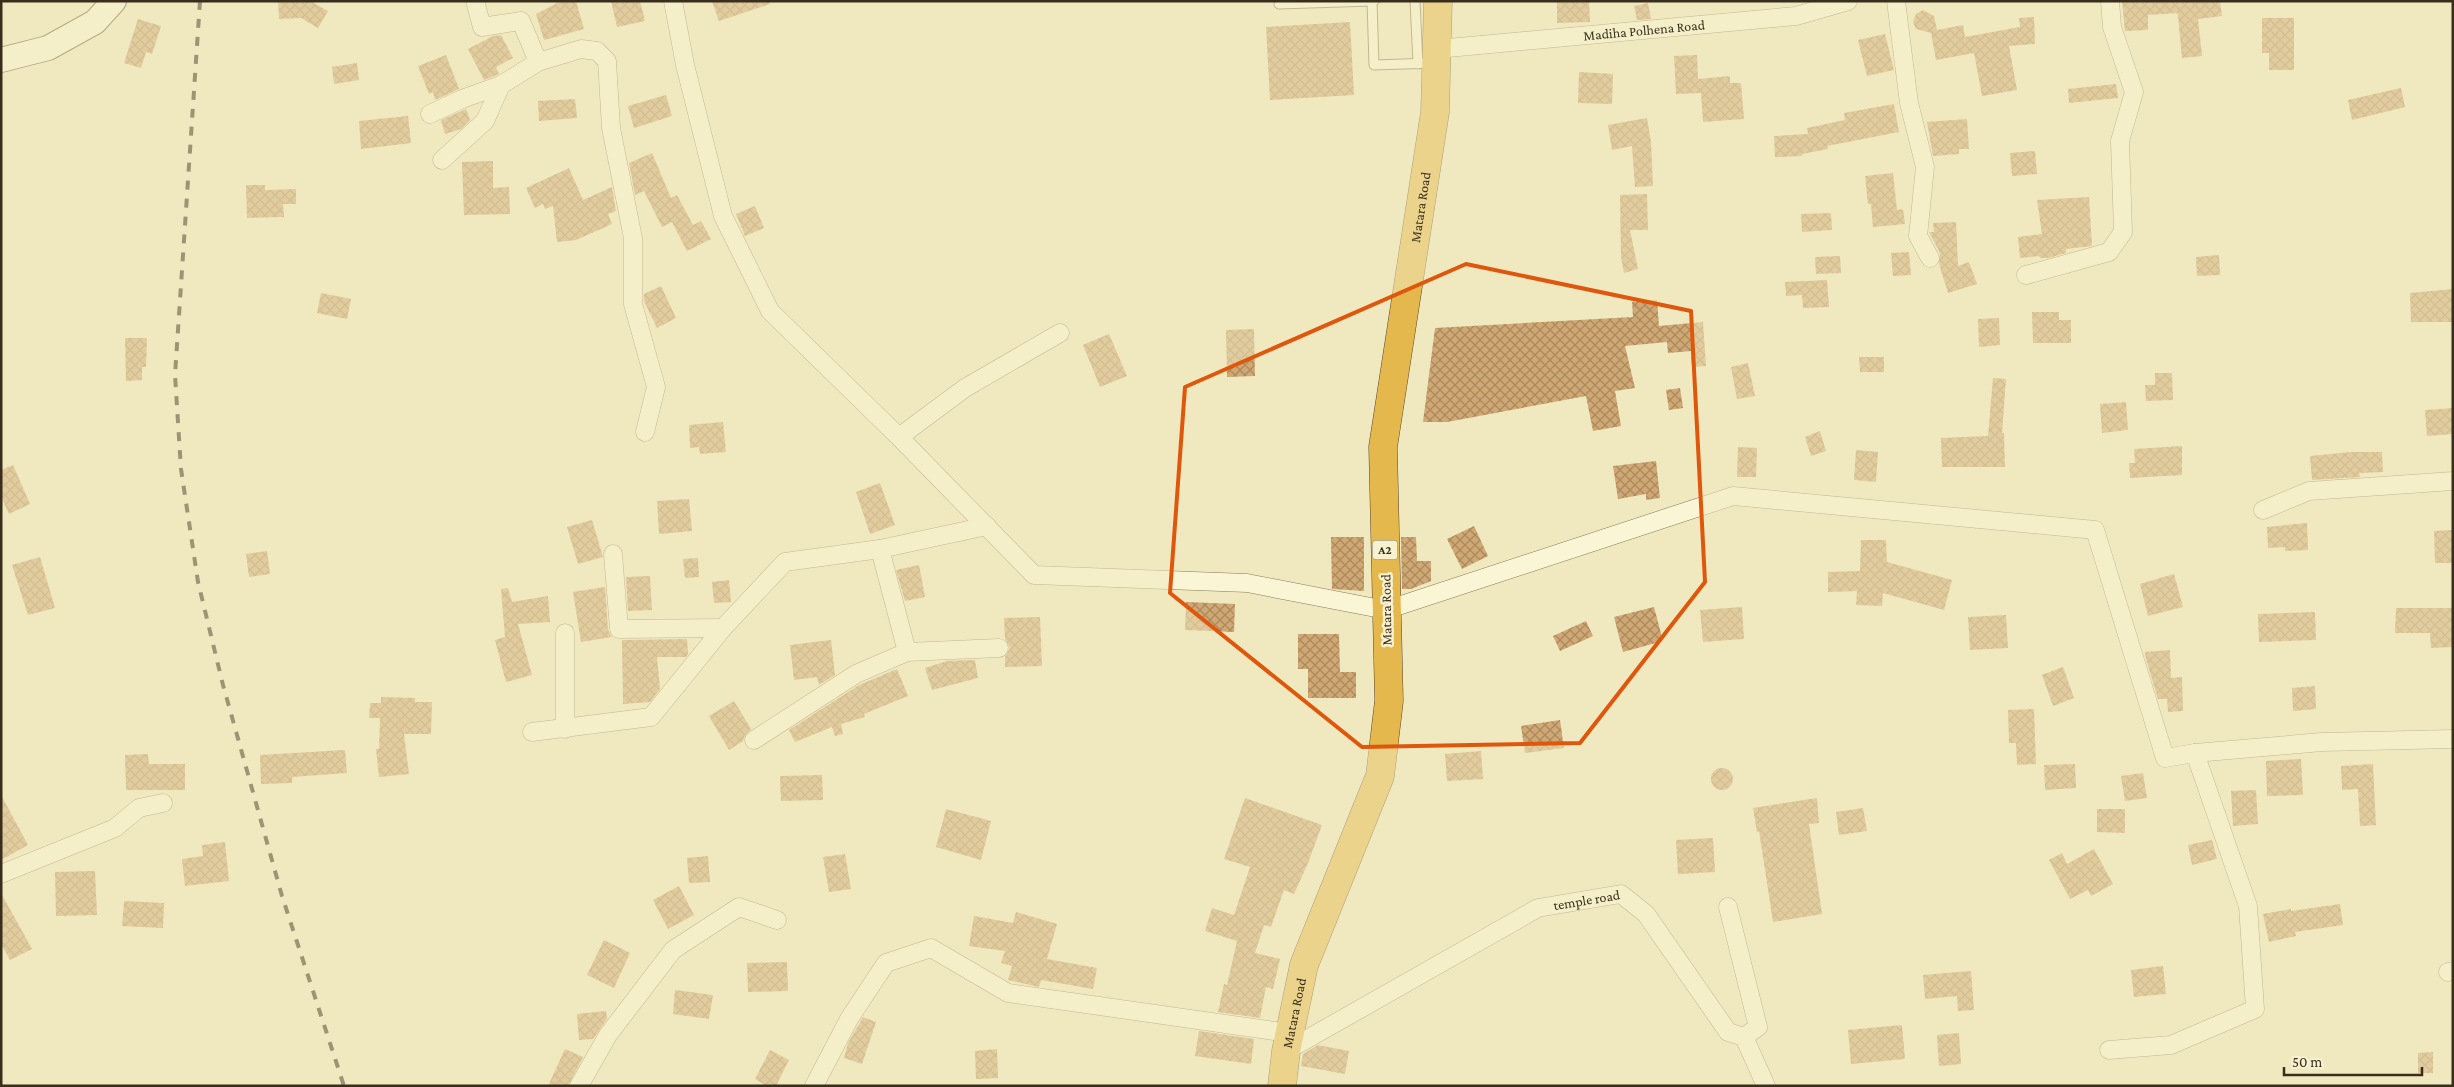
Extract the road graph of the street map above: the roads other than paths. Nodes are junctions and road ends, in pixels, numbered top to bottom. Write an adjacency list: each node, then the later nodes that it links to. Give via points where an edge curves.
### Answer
1 (114, 1): 12 (street, via 95,22 48,48)
2 (475, 1): 13 (street, via 482,27 521,21)
3 (673, 1): 21 (street, via 685,65 723,216 770,311)
4 (1373, 1): 10 (lane); 11 (lane, via 1374,65)
5 (1416, 1): 11 (lane)
6 (1438, 1): 11 (highway, Matara Road / A2)
7 (1848, 1): 11 (street, Madiha Polhena Road, via 1796,16)
8 (1896, 1): 17 (street, via 1909,103 1925,167 1918,236)
9 (2110, 1): 18 (street, via 2112,27 2134,92 2120,142 2123,232 2109,252)
10 (1279, 4)
11 (1430, 58): 27 (highway, Matara Road / A2, via 1435,112 1382,447)
12 (1, 60)
13 (538, 62): 14 (street); 20 (street, via 581,49 597,50 607,60 611,128 633,238 633,304 656,387)
14 (501, 86): 15 (street); 16 (street, via 485,121)
15 (430, 114)
16 (442, 160)
17 (1930, 258)
18 (2026, 275)
19 (1060, 333): 21 (street, via 965,388)
20 (645, 432)
21 (900, 437): 24 (street)
22 (2453, 481): 23 (street, via 2309,491)
23 (2263, 510)
24 (986, 526): 25 (street); 27 (street, via 1034,574 1247,583)
25 (880, 549): 28 (street, via 785,562); 31 (street)
26 (613, 554): 28 (street, via 620,629)
27 (1386, 610): 36 (street, via 1733,496 2095,530 2165,758); 42 (highway, Matara Road / A2, via 1389,701 1380,776 1304,965)
28 (723, 628): 32 (street, via 651,717)
29 (565, 633): 32 (street)
30 (999, 648): 31 (street)
31 (907, 652): 35 (street, via 856,674)
32 (565, 729): 33 (street)
33 (532, 732)
34 (2453, 739): 36 (street, via 2322,742)
35 (754, 740)
36 (2195, 753): 43 (street, via 2248,906 2255,1008 2171,1045)
37 (163, 803): 38 (street, via 139,808 115,828)
38 (1, 874)
39 (1728, 907): 41 (street, via 1758,1026)
40 (777, 920): 44 (street, via 739,907 672,950 608,1035)
41 (1744, 1037): 42 (street, temple road, via 1728,1032 1646,914 1621,894 1538,908); 47 (street)
42 (1288, 1042): 45 (street, via 1008,993 931,948 886,963 848,1018); 46 (highway, Matara Road / A2)
43 (2109, 1050)
44 (579, 1086)
45 (814, 1086)
46 (1282, 1086)
47 (1766, 1086)

